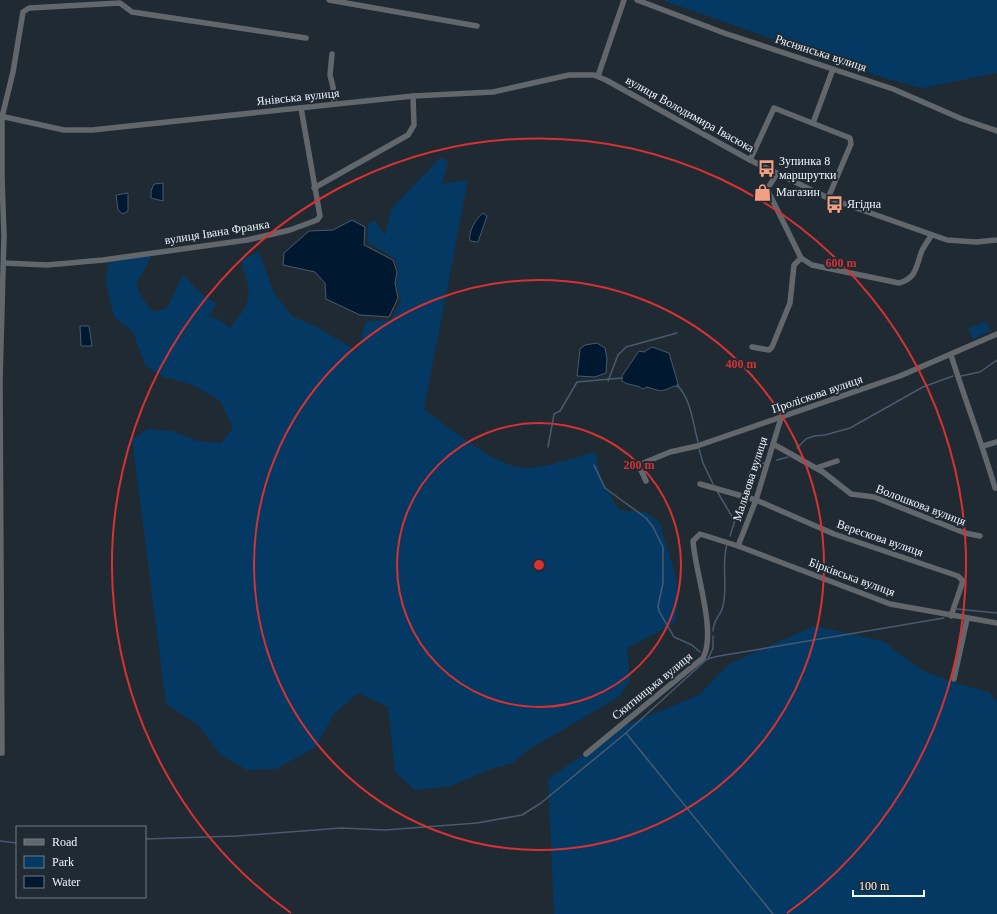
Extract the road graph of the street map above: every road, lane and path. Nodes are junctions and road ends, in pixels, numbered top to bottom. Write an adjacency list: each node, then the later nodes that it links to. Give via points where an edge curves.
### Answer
1 (329, 0): 6 (street)
2 (624, 0): 10 (street)
3 (637, 0): 9 (street, Ряснянська вулиця)
4 (120, 2): 5 (street); 7 (street, via 132,12)
5 (99, 3): 14 (street, via 29,8 23,12 13,72)
6 (477, 26)
7 (306, 38)
8 (332, 54): 12 (street, via 330,75)
9 (833, 69): 15 (street); 16 (street, Ряснянська вулиця, via 892,88 962,119)
10 (598, 76): 11 (street, Янівська вулиця, via 569,75 493,92); 17 (street, вулиця Володимира Івасюка)
11 (413, 96): 12 (street, Янівська вулиця); 20 (street, via 414,125 408,135)
12 (334, 104): 13 (street, Янівська вулиця)
13 (301, 108): 14 (street, Янівська вулиця, via 92,130 64,130); 20 (street, вулиця Івана Франка)
14 (1, 116): 19 (street)
15 (813, 123): 17 (street, via 774,108); 21 (street, via 850,138 851,141)
16 (997, 131)
17 (750, 160): 18 (street, вулиця Володимира Івасюка)
18 (776, 174): 21 (street, вулиця Володимира Івасюка); 25 (street, via 767,189)
19 (1, 177): 22 (street)
20 (314, 188): 26 (street, вулиця Івана Франка, via 320,216 317,220 290,230 247,240 103,260 47,265)
21 (828, 198): 23 (street, вулиця Володимира Івасюка)
22 (2, 236): 26 (street)
23 (931, 236): 24 (street, вулиця Володимира Івасюка, via 976,242); 25 (street, via 915,273 899,283 812,265)
24 (997, 240)
25 (802, 258): 29 (street, via 794,265 790,303 772,347 768,350)
26 (4, 263): 27 (street)
27 (1, 310): 31 (street)
28 (997, 334): 30 (street, Проліскова вулиця)
29 (752, 347)
30 (951, 356): 32 (street, Проліскова вулиця); 36 (street, via 962,394)
31 (0, 381): 35 (street)
32 (780, 418): 34 (street, Мальвова вулиця); 39 (street, Проліскова вулиця, via 697,446 670,452 641,464 640,468)
33 (997, 442): 36 (street)
34 (773, 444): 38 (street, Волошкова вулиця); 42 (street, Мальвова вулиця)
35 (0, 446): 50 (street)
36 (983, 446): 41 (street)
37 (837, 461): 38 (street)
38 (816, 468): 44 (street, Волошкова вулиця, via 851,494 874,497 965,533)
39 (646, 481)
40 (700, 484): 42 (street)
41 (996, 488)
42 (756, 500): 45 (street, Мальвова вулиця); 46 (street, Верескова вулиця, via 834,534 958,576 963,584)
43 (703, 534): 45 (street, Бірківська вулиця); 52 (street, Скитницька вулиця, via 697,535 693,541 708,644 703,658)
44 (980, 536)
45 (738, 546): 46 (street, Бірківська вулиця, via 890,604)
46 (951, 616): 47 (street, Бірківська вулиця)
47 (967, 618): 48 (street, Бірківська вулиця); 49 (street)
48 (997, 623)
49 (954, 679)
50 (1, 684): 51 (street)
51 (0, 753)
52 (586, 754)

